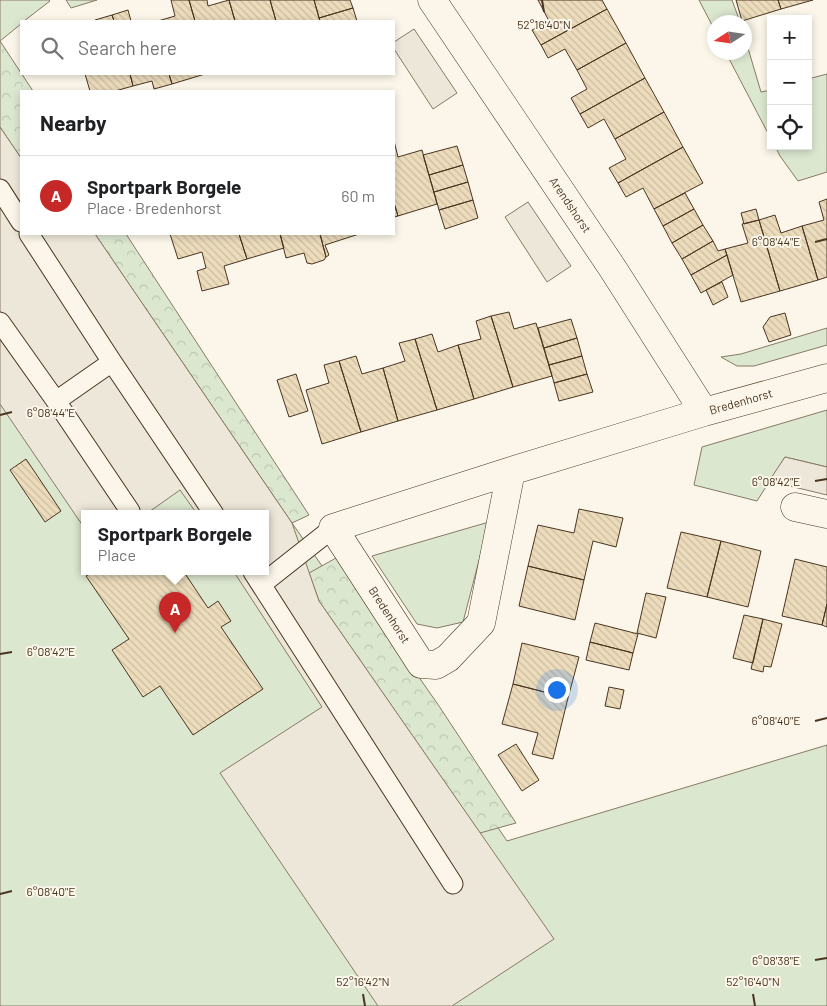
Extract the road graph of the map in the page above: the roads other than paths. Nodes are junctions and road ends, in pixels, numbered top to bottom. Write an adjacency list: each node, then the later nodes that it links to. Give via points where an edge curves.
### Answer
1 (432, 0): 9 (street, Arendshorst, via 613,269)
2 (0, 189): 3 (lane)
3 (20, 220)
4 (30, 235): 6 (lane)
5 (0, 322): 8 (lane)
6 (112, 362): 8 (lane); 13 (lane)
7 (827, 378): 9 (street, Bredenhorst)
8 (56, 401): 12 (lane)
9 (704, 412): 10 (street, Bredenhorst)
10 (511, 471): 15 (street, Bredenhorst); 15 (street, Bredenhorst, via 481,623 448,658 436,665 421,664)
11 (795, 507): 14 (street)
12 (129, 510)
13 (211, 510)
14 (827, 514)
15 (332, 528): 16 (lane)
16 (269, 570)
17 (257, 578): 18 (lane)
18 (453, 884)

